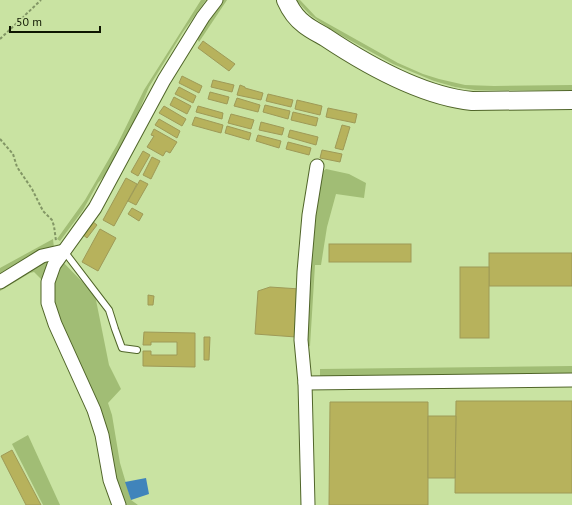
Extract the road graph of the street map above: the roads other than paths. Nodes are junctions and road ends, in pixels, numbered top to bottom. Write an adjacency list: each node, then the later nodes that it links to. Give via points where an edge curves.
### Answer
1 (216, 0): 5 (street, via 164,80 95,208)
2 (286, 0): 3 (street, via 303,24 372,65 431,92 472,101)
3 (572, 100)
4 (317, 166): 9 (street, via 304,272 301,340)
5 (64, 251): 6 (street, via 42,256); 7 (lane, via 109,310 122,348); 10 (street, via 54,265 48,282 48,303 63,344 94,410 102,435 110,480)
6 (0, 282)
7 (137, 350)
8 (572, 380): 9 (street)
9 (305, 383): 11 (street)
10 (119, 505)
11 (308, 505)

